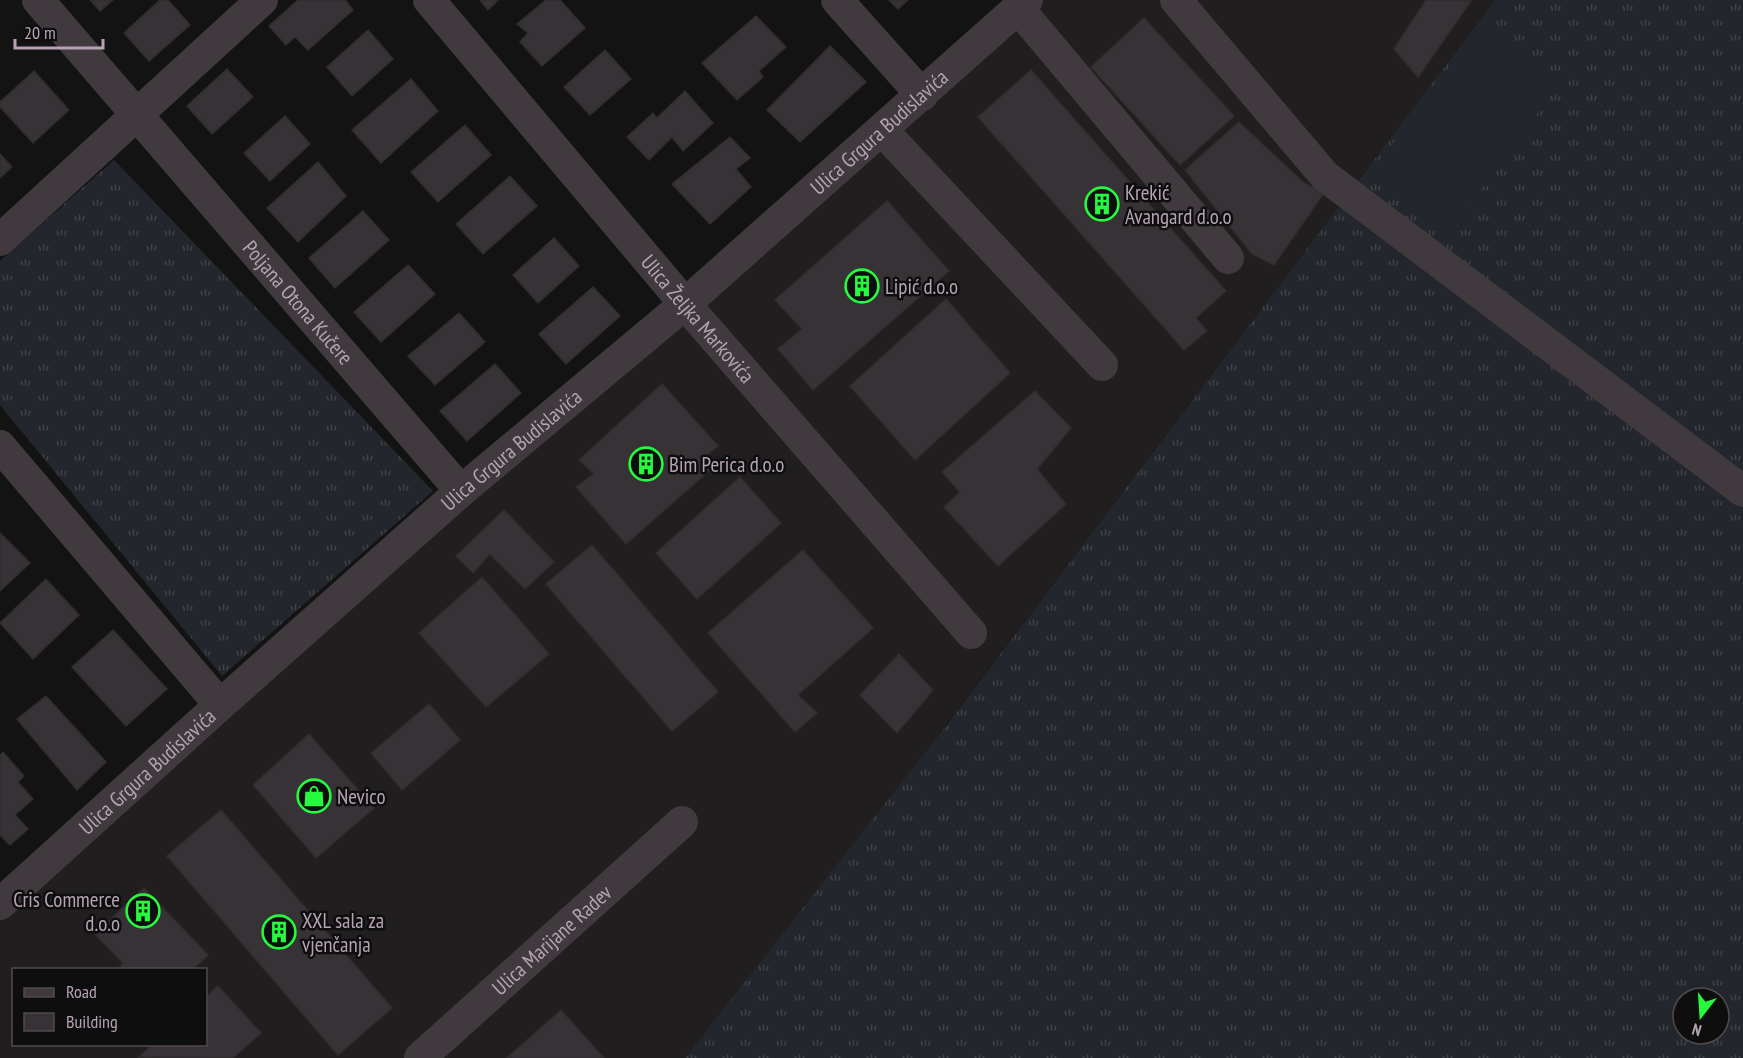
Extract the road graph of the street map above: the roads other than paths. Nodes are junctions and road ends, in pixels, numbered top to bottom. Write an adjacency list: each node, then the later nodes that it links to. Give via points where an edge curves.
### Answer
1 (38, 0): 8 (street, Poljana Otona Kučere)
2 (261, 0): 8 (street)
3 (429, 0): 12 (street, Ulica Željka Markovića)
4 (837, 0): 7 (street)
5 (1176, 0): 16 (street, via 1325,177)
6 (1023, 4): 7 (street, Ulica Grgura Budislavića); 11 (street)
7 (922, 95): 9 (street, Ulica Grgura Budislavića)
8 (137, 114): 10 (street); 15 (street, Poljana Otona Kučere)
9 (882, 130): 12 (street, Ulica Grgura Budislavića); 13 (street)
10 (0, 240)
11 (1228, 258)
12 (685, 304): 15 (street, Ulica Grgura Budislavića); 17 (street, Ulica Željka Markovića)
13 (1102, 365)
14 (0, 446): 18 (street)
15 (461, 491): 18 (street, Ulica Grgura Budislavića)
16 (1743, 491)
17 (971, 633)
18 (220, 705): 20 (street, Ulica Grgura Budislavića)
19 (682, 822): 21 (street, Ulica Marijane Radev)
20 (0, 904)
21 (420, 1058)

